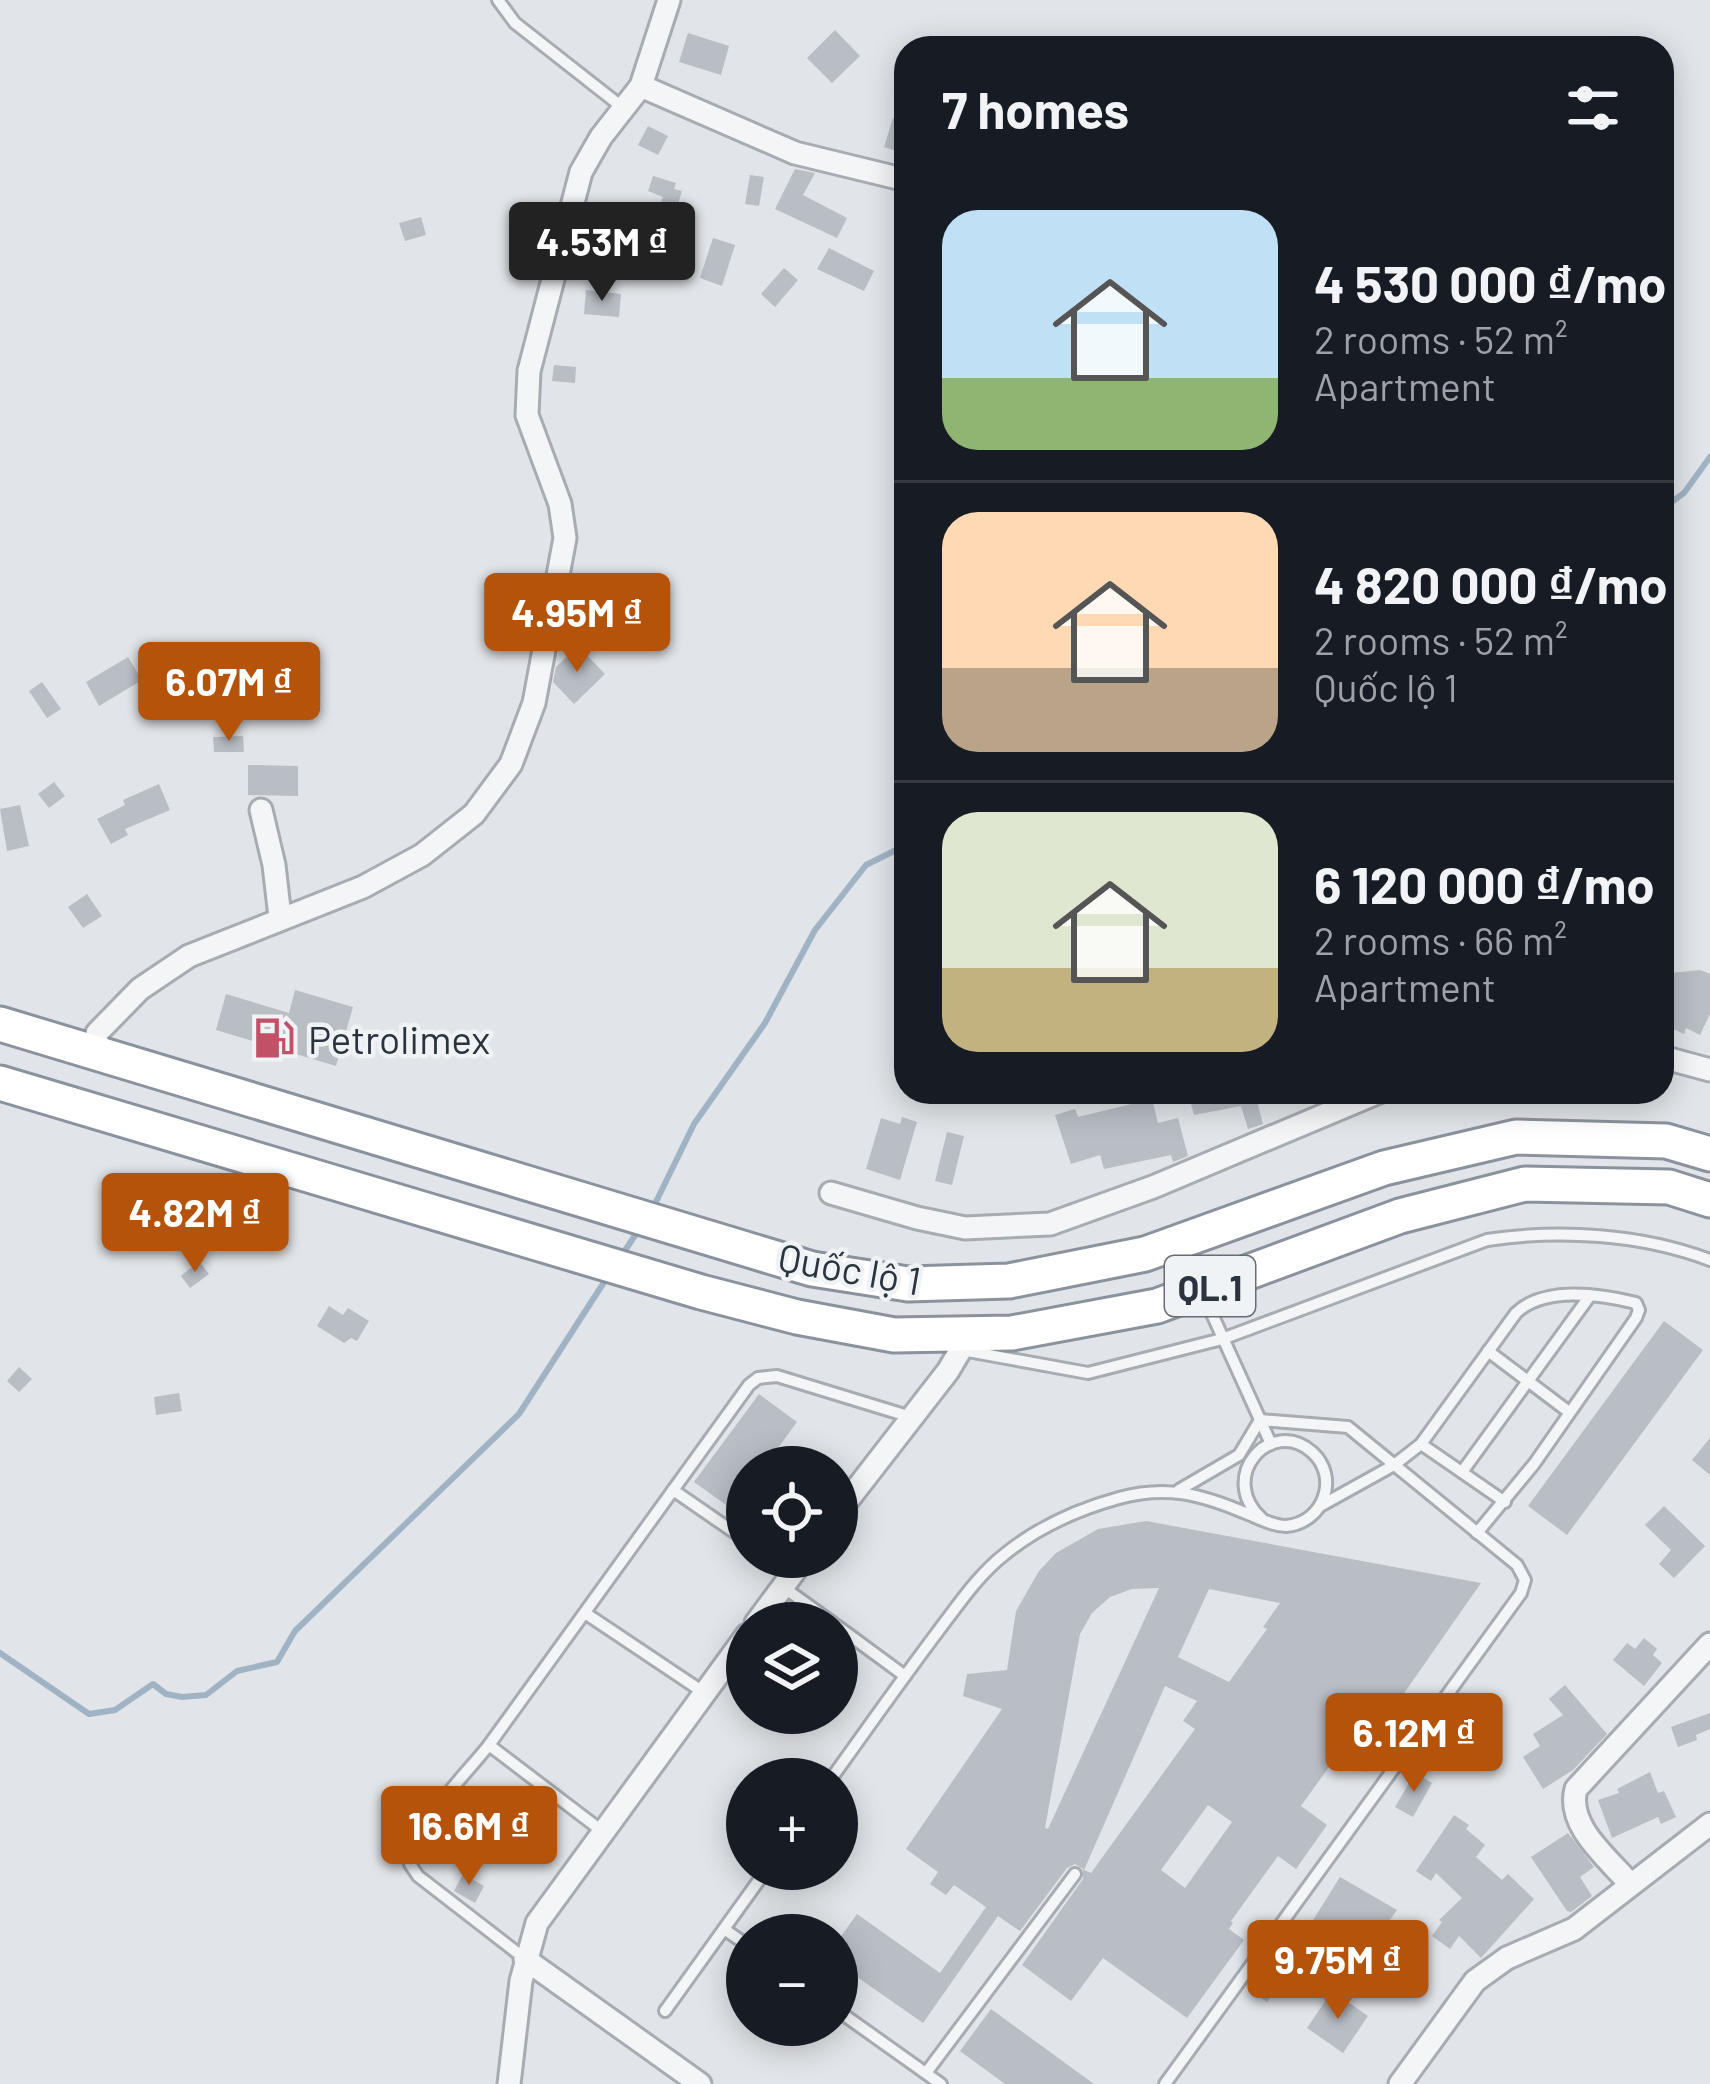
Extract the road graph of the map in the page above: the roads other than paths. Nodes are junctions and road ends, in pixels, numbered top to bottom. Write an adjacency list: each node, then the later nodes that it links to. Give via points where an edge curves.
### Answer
1 (498, 0): 4 (lane, via 515,23)
2 (669, 0): 3 (street)
3 (641, 86): 4 (street); 5 (street, via 795,153)
4 (622, 107): 7 (street, via 574,194 526,386 530,431 565,538 520,746 491,795 422,855)
5 (894, 177)
6 (261, 810): 7 (street)
7 (280, 917): 9 (street, via 189,956 140,989 98,1033)
8 (0, 1024): 9 (highway, Quốc lộ 1 / QL.1)
9 (96, 1053): 12 (highway, Quốc lộ 1 / QL.1)
10 (1674, 1060): 11 (street)
11 (1710, 1070)
12 (173, 1076): 15 (highway); 19 (highway, Quốc lộ 1 / QL.1, via 812,1268 908,1284 1009,1281)
13 (0, 1083): 15 (highway, Quốc lộ 1 / QL.1)
14 (1350, 1104): 17 (street, via 1153,1187 1022,1228 965,1228)
15 (163, 1131): 24 (highway, Quốc lộ 1 / QL.1, via 701,1292 797,1317)
16 (1710, 1154): 19 (highway, Quốc lộ 1 / QL.1, via 1666,1141 1516,1137 1384,1168)
17 (831, 1193)
18 (1710, 1200): 21 (highway, Quốc lộ 1 / QL.1, via 1669,1187 1525,1184 1400,1216)
19 (1179, 1242): 21 (highway)
20 (1710, 1260): 23 (lane, via 1621,1239 1487,1240)
21 (1202, 1289): 23 (lane); 24 (highway, Quốc lộ 1 / QL.1, via 1157,1306)
22 (1589, 1297): 25 (lane, via 1530,1300); 26 (lane); 27 (lane, via 1631,1301 1639,1314)
23 (1222, 1339): 24 (lane, via 1088,1373); 29 (lane)
24 (964, 1342): 28 (street)
25 (1488, 1351): 26 (lane); 31 (lane)
26 (1528, 1381): 27 (lane); 33 (lane)
27 (1569, 1412): 37 (lane)
28 (911, 1417): 34 (street); 35 (lane, via 765,1376 739,1397)
29 (1260, 1420): 30 (lane); 32 (lane, via 1340,1424); 36 (lane, via 1239,1455)
30 (1271, 1444): 38 (lane, via 1292,1442 1316,1455 1327,1479); 39 (lane, via 1253,1456 1243,1483)
31 (1421, 1444): 32 (lane); 33 (lane)
32 (1394, 1465): 38 (lane); 41 (lane)
33 (1462, 1472): 37 (lane)
34 (858, 1486)
35 (673, 1490): 40 (lane); 44 (lane)
36 (1179, 1490): 39 (lane); 48 (lane, via 1118,1498 1026,1539 982,1576)
37 (1505, 1502): 41 (lane)
38 (1322, 1505): 39 (lane, via 1288,1526)
39 (1262, 1519)
40 (726, 1527)
41 (1478, 1533): 65 (lane, via 1522,1570 1521,1593)
42 (799, 1578): 43 (lane)
43 (817, 1602)
44 (585, 1613): 49 (lane); 50 (lane)
45 (858, 1642): 48 (lane)
46 (1710, 1644): 55 (street, via 1576,1789 1578,1820)
47 (726, 1663): 49 (street)
48 (905, 1676): 51 (lane)
49 (703, 1693): 53 (street)
50 (489, 1745): 53 (lane); 58 (lane, via 417,1839 410,1864)
51 (846, 1758)
52 (1710, 1824): 55 (street)
53 (602, 1831): 58 (street, via 548,1903)
54 (1075, 1874): 61 (lane)
55 (1630, 1884): 66 (street, via 1574,1929 1475,1981)
56 (752, 1890): 57 (lane)
57 (724, 1929): 59 (lane)
58 (525, 1959): 62 (street); 63 (street)
59 (664, 2011)
60 (858, 2025): 61 (lane)
61 (926, 2073): 64 (lane)
62 (509, 2084)
63 (700, 2084)
64 (940, 2084)
65 (1165, 2084)
66 (1400, 2084)

